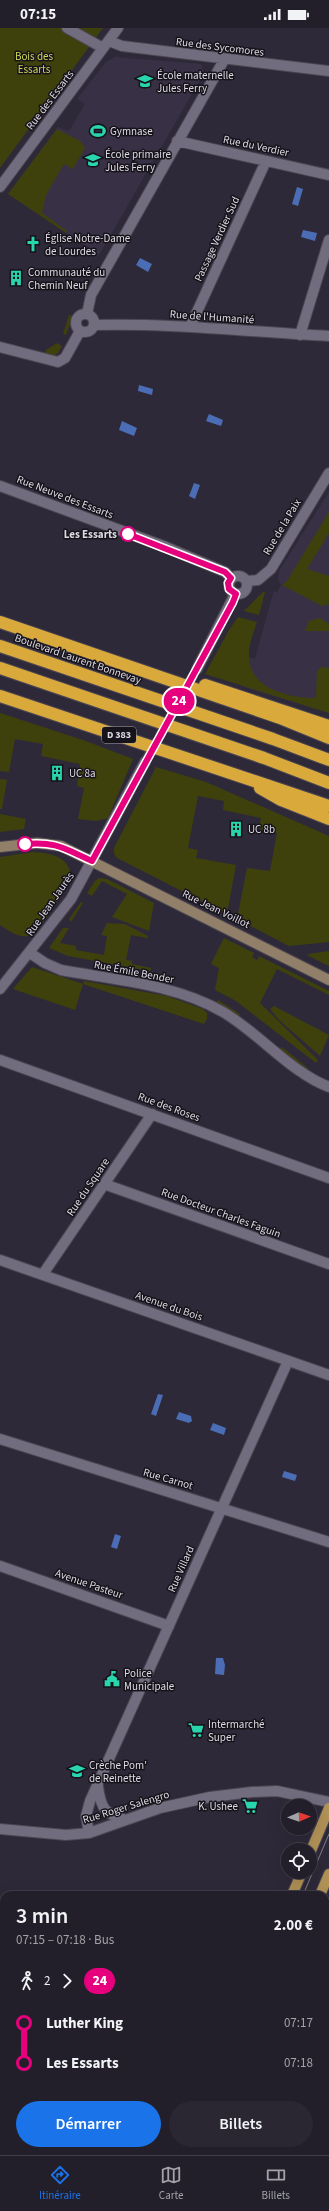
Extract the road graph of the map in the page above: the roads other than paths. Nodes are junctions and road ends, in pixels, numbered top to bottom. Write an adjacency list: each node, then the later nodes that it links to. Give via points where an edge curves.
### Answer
1 (67, 28): 3 (street, Rue des Sycomores)
2 (118, 28): 3 (street, Rue des Essarts)
3 (106, 44): 4 (street, Rue des Sycomores); 9 (street, Rue des Essarts)
4 (224, 60): 5 (street, Rue des Sycomores); 6 (street)
5 (329, 71)
6 (177, 141): 7 (street, Rue du Verdier); 11 (street, via 91,295)
7 (266, 161): 8 (street, Rue du Verdier); 13 (street, Passage Verdier Sud)
8 (329, 175)
9 (0, 187)
10 (329, 240): 15 (street)
11 (87, 314): 12 (street, via 92,317); 14 (street, via 78,319)
12 (94, 325): 13 (street, Rue de l'Humanité); 14 (street, via 89,331)
13 (190, 327): 15 (street, Rue de l'Humanité)
14 (80, 331): 17 (street, via 65,358 58,362)
15 (300, 335): 16 (street, Rue de l'Humanité)
16 (329, 336)
17 (0, 347)
18 (329, 473): 21 (street, Rue de la Paix, via 271,569 258,580)
19 (0, 486): 20 (street, Rue Neuve des Essarts, via 170,549 225,572)
20 (231, 578): 21 (street, via 241,576); 22 (street, via 228,586)
21 (247, 582): 22 (street, via 246,590)
22 (236, 594): 27 (street)
23 (0, 622): 25 (highway)
24 (0, 646): 31 (highway, Boulevard Laurent Bonnevay)
25 (118, 662): 29 (highway, via 227,690); 30 (highway, via 280,718)
26 (0, 668): 34 (highway, via 264,758)
27 (197, 669)
28 (0, 696): 33 (highway, D 383)
29 (329, 726)
30 (329, 738)
31 (329, 760)
32 (144, 762): 38 (street, Rue Jean Jaurès)
33 (238, 775): 35 (highway, D 383); 36 (highway, via 281,800)
34 (329, 783)
35 (329, 806)
36 (329, 819)
37 (0, 847): 38 (street, Rue Jean Voillot, via 51,843)
38 (92, 861): 39 (street, Rue Jean Jaurès, via 71,899); 40 (street, Rue Jean Voillot)
39 (30, 953): 41 (street, Rue Jean Jaurès); 43 (street, Rue Émile Bender, via 61,970 166,989 211,1006 238,1022 309,1077)
40 (329, 980)
41 (0, 989)
42 (0, 1060): 44 (street, Rue des Roses)
43 (329, 1087)
44 (152, 1114): 45 (street, Rue des Roses); 46 (street, Rue du Square)
45 (329, 1178)
46 (104, 1184): 48 (street, Rue Docteur Charles Faguin); 49 (street, Rue du Square)
47 (0, 1260): 49 (street, Avenue du Bois)
48 (329, 1264)
49 (43, 1274): 50 (street, Avenue du Bois)
50 (288, 1361): 51 (street, Avenue du Bois); 53 (street, Rue Villard)
51 (329, 1375)
52 (0, 1439): 53 (street, Rue Carnot)
53 (223, 1508): 54 (street, Rue Carnot); 56 (street, Rue Villard)
54 (329, 1542)
55 (0, 1566): 56 (street, Avenue Pasteur)
56 (169, 1626): 57 (street, Rue Villard)
57 (98, 1787): 60 (street, via 104,1810 110,1816); 62 (street, Rue Villard, via 86,1816)
58 (329, 1802): 60 (street, Rue Roger Salengro, via 277,1791 252,1792 210,1797 160,1808)
59 (329, 1808): 63 (main road)
60 (126, 1820): 62 (street, Rue Roger Salengro)
61 (0, 1829): 62 (street, Rue Roger Salengro, via 66,1835)
62 (89, 1833)
63 (314, 1843)
64 (329, 1874): 67 (main road)
65 (299, 1879): 66 (main road)
66 (294, 1891)
67 (322, 1891)

